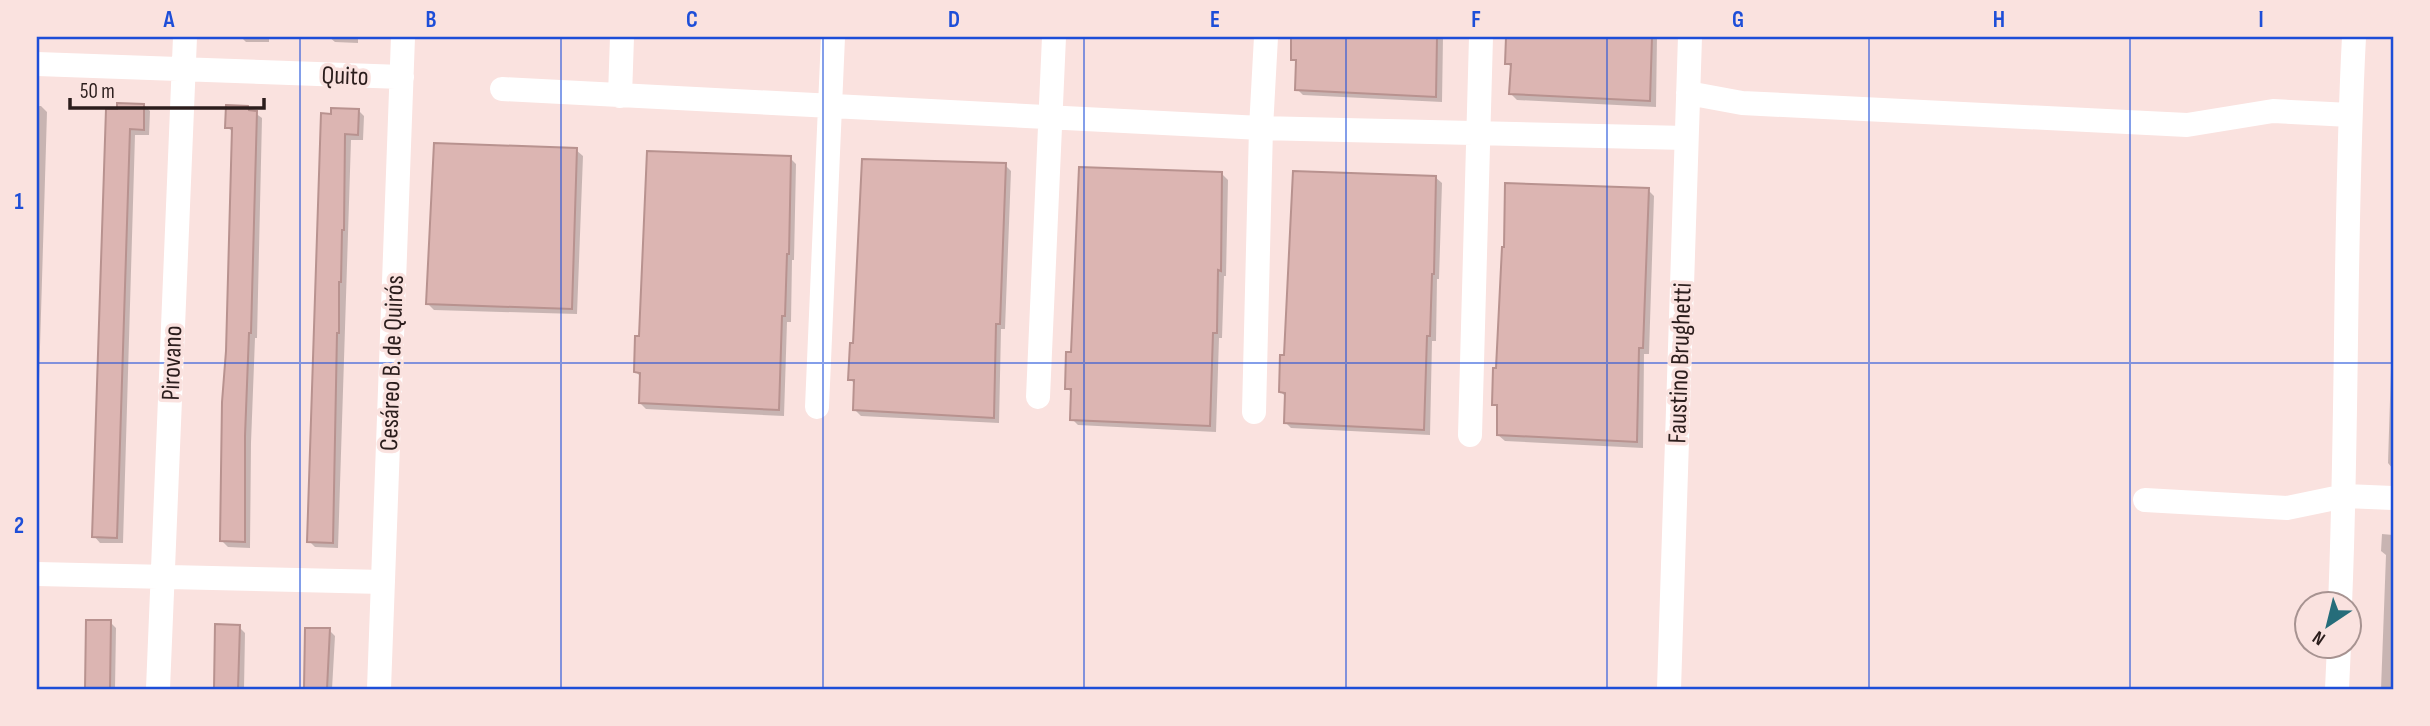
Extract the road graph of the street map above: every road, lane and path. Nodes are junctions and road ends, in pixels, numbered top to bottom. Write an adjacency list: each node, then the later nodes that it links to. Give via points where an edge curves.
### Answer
1 (184, 37): 11 (street, Pirovano)
2 (403, 37): 12 (street, Cesáreo B. de Quirós)
3 (622, 37): 15 (street)
4 (833, 37): 16 (street)
5 (1054, 37): 18 (street)
6 (1266, 37): 19 (street)
7 (1482, 37): 20 (street)
8 (1690, 37): 14 (street, Faustino Brughetti)
9 (2354, 37): 17 (street)
10 (37, 64): 11 (street, Quito)
11 (183, 71): 12 (street, Quito); 30 (street, Pirovano)
12 (402, 77): 31 (street, Cesáreo B. de Quirós)
13 (502, 89): 15 (street)
14 (1688, 93): 17 (street, via 1742,103 2187,125 2273,111); 21 (street, Faustino Brughetti)
15 (620, 96): 16 (street)
16 (830, 107): 18 (street); 23 (street)
17 (2350, 115): 26 (street)
18 (1050, 118): 19 (street); 22 (street)
19 (1261, 128): 20 (street); 24 (street)
20 (1479, 133): 21 (street); 25 (street)
21 (1686, 138): 36 (street, Faustino Brughetti)
22 (1038, 397)
23 (817, 407)
24 (1254, 412)
25 (1470, 435)
26 (2344, 496): 27 (street); 28 (street, via 2287,509); 32 (street)
27 (2393, 498)
28 (2146, 500)
29 (37, 574): 30 (street)
30 (163, 579): 31 (street); 34 (street, Pirovano)
31 (383, 582): 35 (street, Cesáreo B. de Quirós)
32 (2341, 590)
33 (2338, 660): 37 (street)
34 (158, 689)
35 (379, 689)
36 (1669, 689)
37 (2337, 689)

